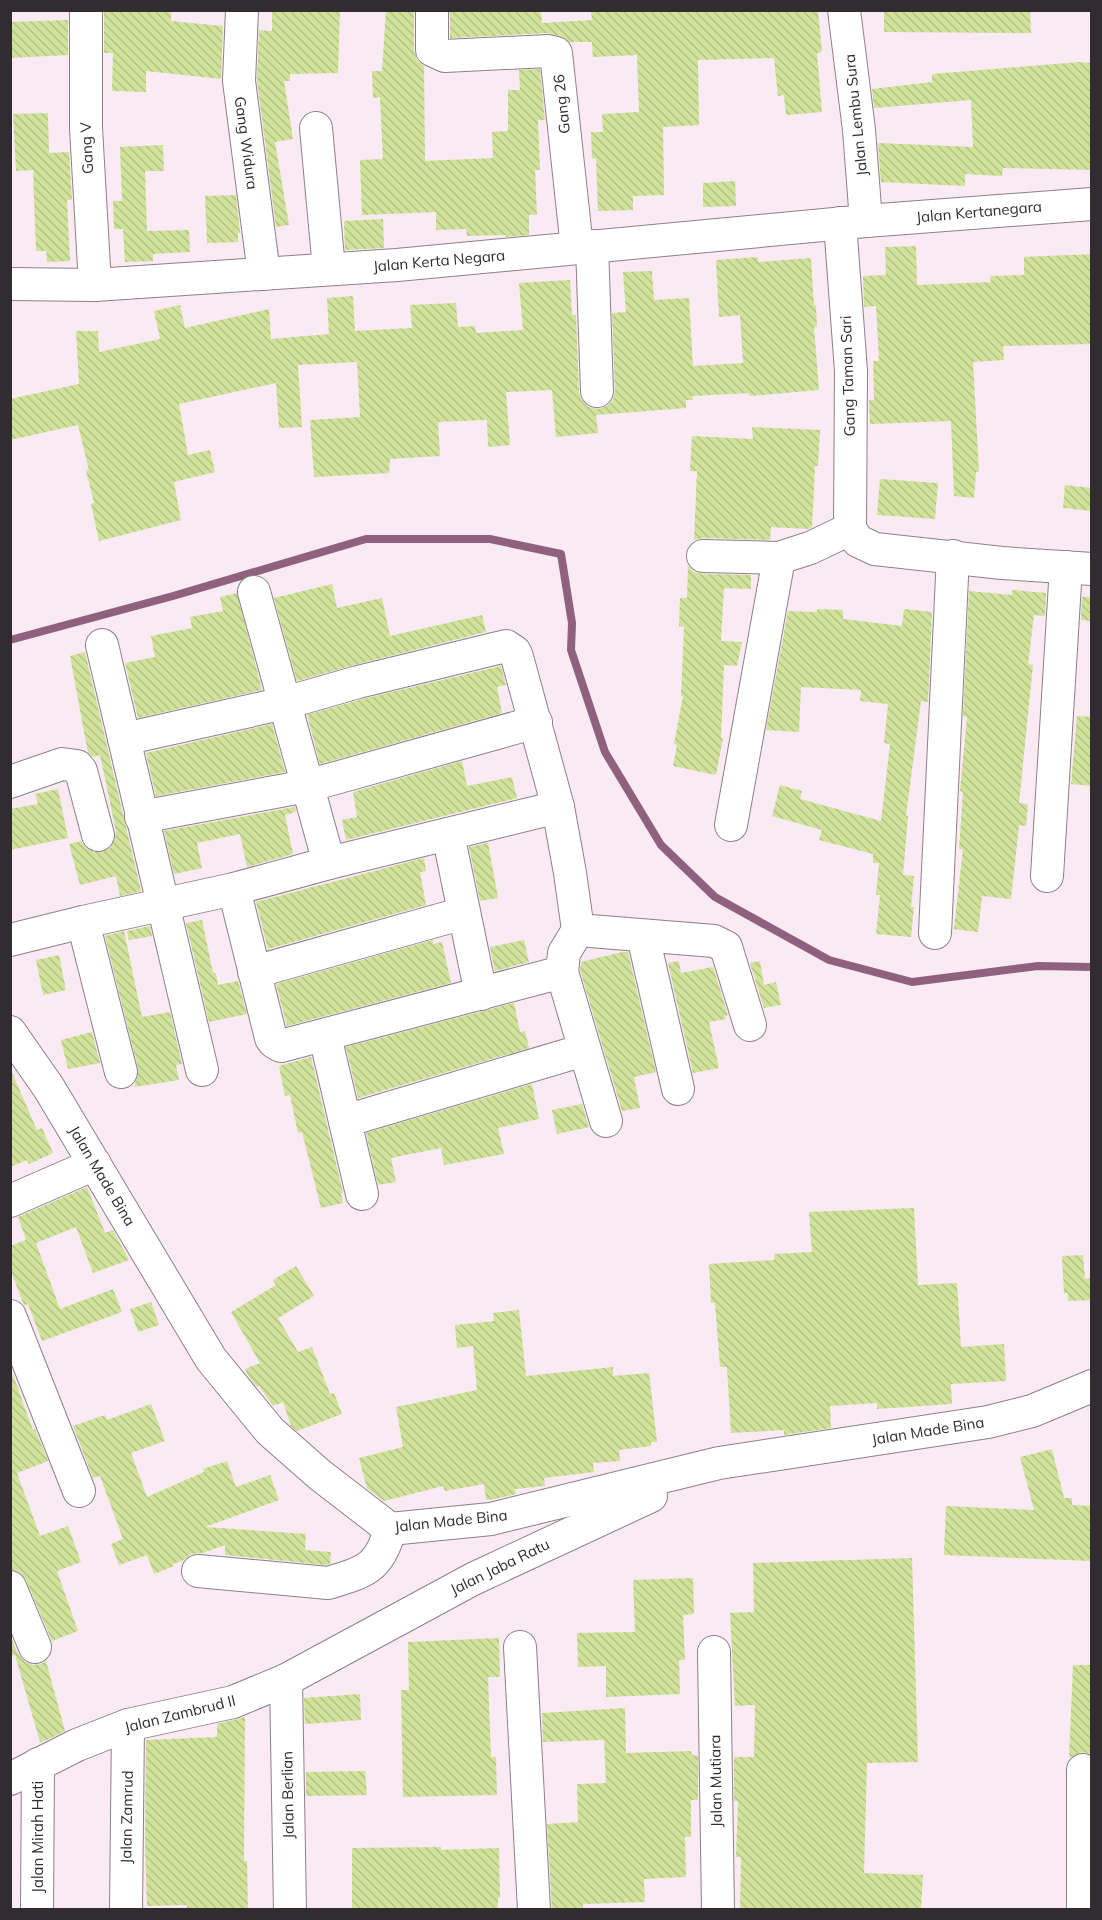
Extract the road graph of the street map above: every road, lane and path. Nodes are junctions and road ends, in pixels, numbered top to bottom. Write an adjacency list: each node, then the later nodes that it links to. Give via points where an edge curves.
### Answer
1 (86, 10): 12 (street, Gang V, via 86,128)
2 (242, 10): 10 (street, Gang Widura, via 239,81)
3 (432, 10): 8 (street, Gang 26, via 432,50 438,54 556,53)
4 (844, 10): 7 (street, Jalan Lembu Sura, via 860,130)
5 (316, 128): 9 (street)
6 (1092, 204): 7 (street, Jalan Kertanegara)
7 (853, 222): 8 (street, Jalan Kerta Negara); 14 (street, Gang Taman Sari)
8 (585, 247): 9 (street, Jalan Kerta Negara); 13 (street)
9 (329, 269): 10 (street, Jalan Kerta Negara)
10 (264, 274): 12 (street, Jalan Kerta Negara)
11 (10, 284): 12 (street, Jalan Kerta Negara)
12 (95, 285)
13 (597, 391)
14 (850, 529): 16 (street, via 858,541 875,549); 17 (street)
15 (703, 556): 17 (street)
16 (953, 556): 18 (street); 38 (street)
17 (779, 558): 28 (street)
18 (1079, 568): 32 (street)
19 (254, 592): 21 (street)
20 (102, 645): 23 (street)
21 (285, 703): 22 (street, via 506,646 515,651); 23 (street); 25 (street)
22 (536, 722): 25 (street); 26 (street)
23 (124, 739): 27 (street)
24 (10, 782): 30 (street, via 62,764 77,766)
25 (307, 786): 27 (street); 31 (street)
26 (558, 807): 29 (street); 37 (street)
27 (141, 817): 34 (street)
28 (731, 825)
29 (448, 834): 31 (street); 35 (street)
30 (98, 835)
31 (329, 863): 33 (street)
32 (1047, 876)
33 (234, 889): 34 (street); 41 (street)
34 (162, 904): 36 (street); 48 (street)
35 (464, 913): 41 (street); 43 (street)
36 (83, 922): 40 (street); 49 (street)
37 (578, 930): 39 (street); 42 (street, via 564,954)
38 (935, 933)
39 (643, 936): 44 (street, via 714,941 726,947); 50 (street)
40 (10, 940)
41 (254, 972): 46 (street, via 274,1042 288,1046)
42 (562, 972): 43 (street); 47 (street)
43 (481, 994): 46 (street)
44 (750, 1024)
45 (10, 1032): 53 (street, Jalan Made Bina)
46 (325, 1036): 51 (street)
47 (584, 1050): 51 (street); 52 (street)
48 (202, 1070)
49 (121, 1072)
50 (678, 1089)
51 (345, 1121): 54 (street)
52 (606, 1121)
53 (95, 1164): 55 (street); 60 (street, Jalan Made Bina, via 211,1359 270,1431)
54 (362, 1194)
55 (10, 1201)
56 (10, 1316): 59 (street)
57 (1092, 1386): 58 (street, Jalan Made Bina, via 1032,1411 988,1422)
58 (719, 1463): 60 (street, Jalan Made Bina, via 491,1519); 66 (street, Jalan Jaba Ratu, via 473,1579)
59 (79, 1491)
60 (390, 1529): 61 (street, via 385,1548 370,1567 328,1583)
61 (198, 1571)
62 (10, 1587): 63 (street)
63 (35, 1647)
64 (520, 1647): 74 (street)
65 (714, 1652): 75 (street, Jalan Mutiara)
66 (286, 1680): 67 (street, Jalan Zambrud II, via 233,1702); 73 (street, Jalan Berlian)
67 (128, 1725): 68 (street, Jalan Zambrud II); 72 (street, Jalan Zamrud)
68 (38, 1764): 70 (street, Jalan Zambrud II); 71 (street, Jalan Mirah Hati)
69 (1083, 1770): 76 (street)
70 (10, 1779)
71 (37, 1910)
72 (126, 1910)
73 (290, 1910)
74 (534, 1910)
75 (718, 1910)
76 (1083, 1910)

